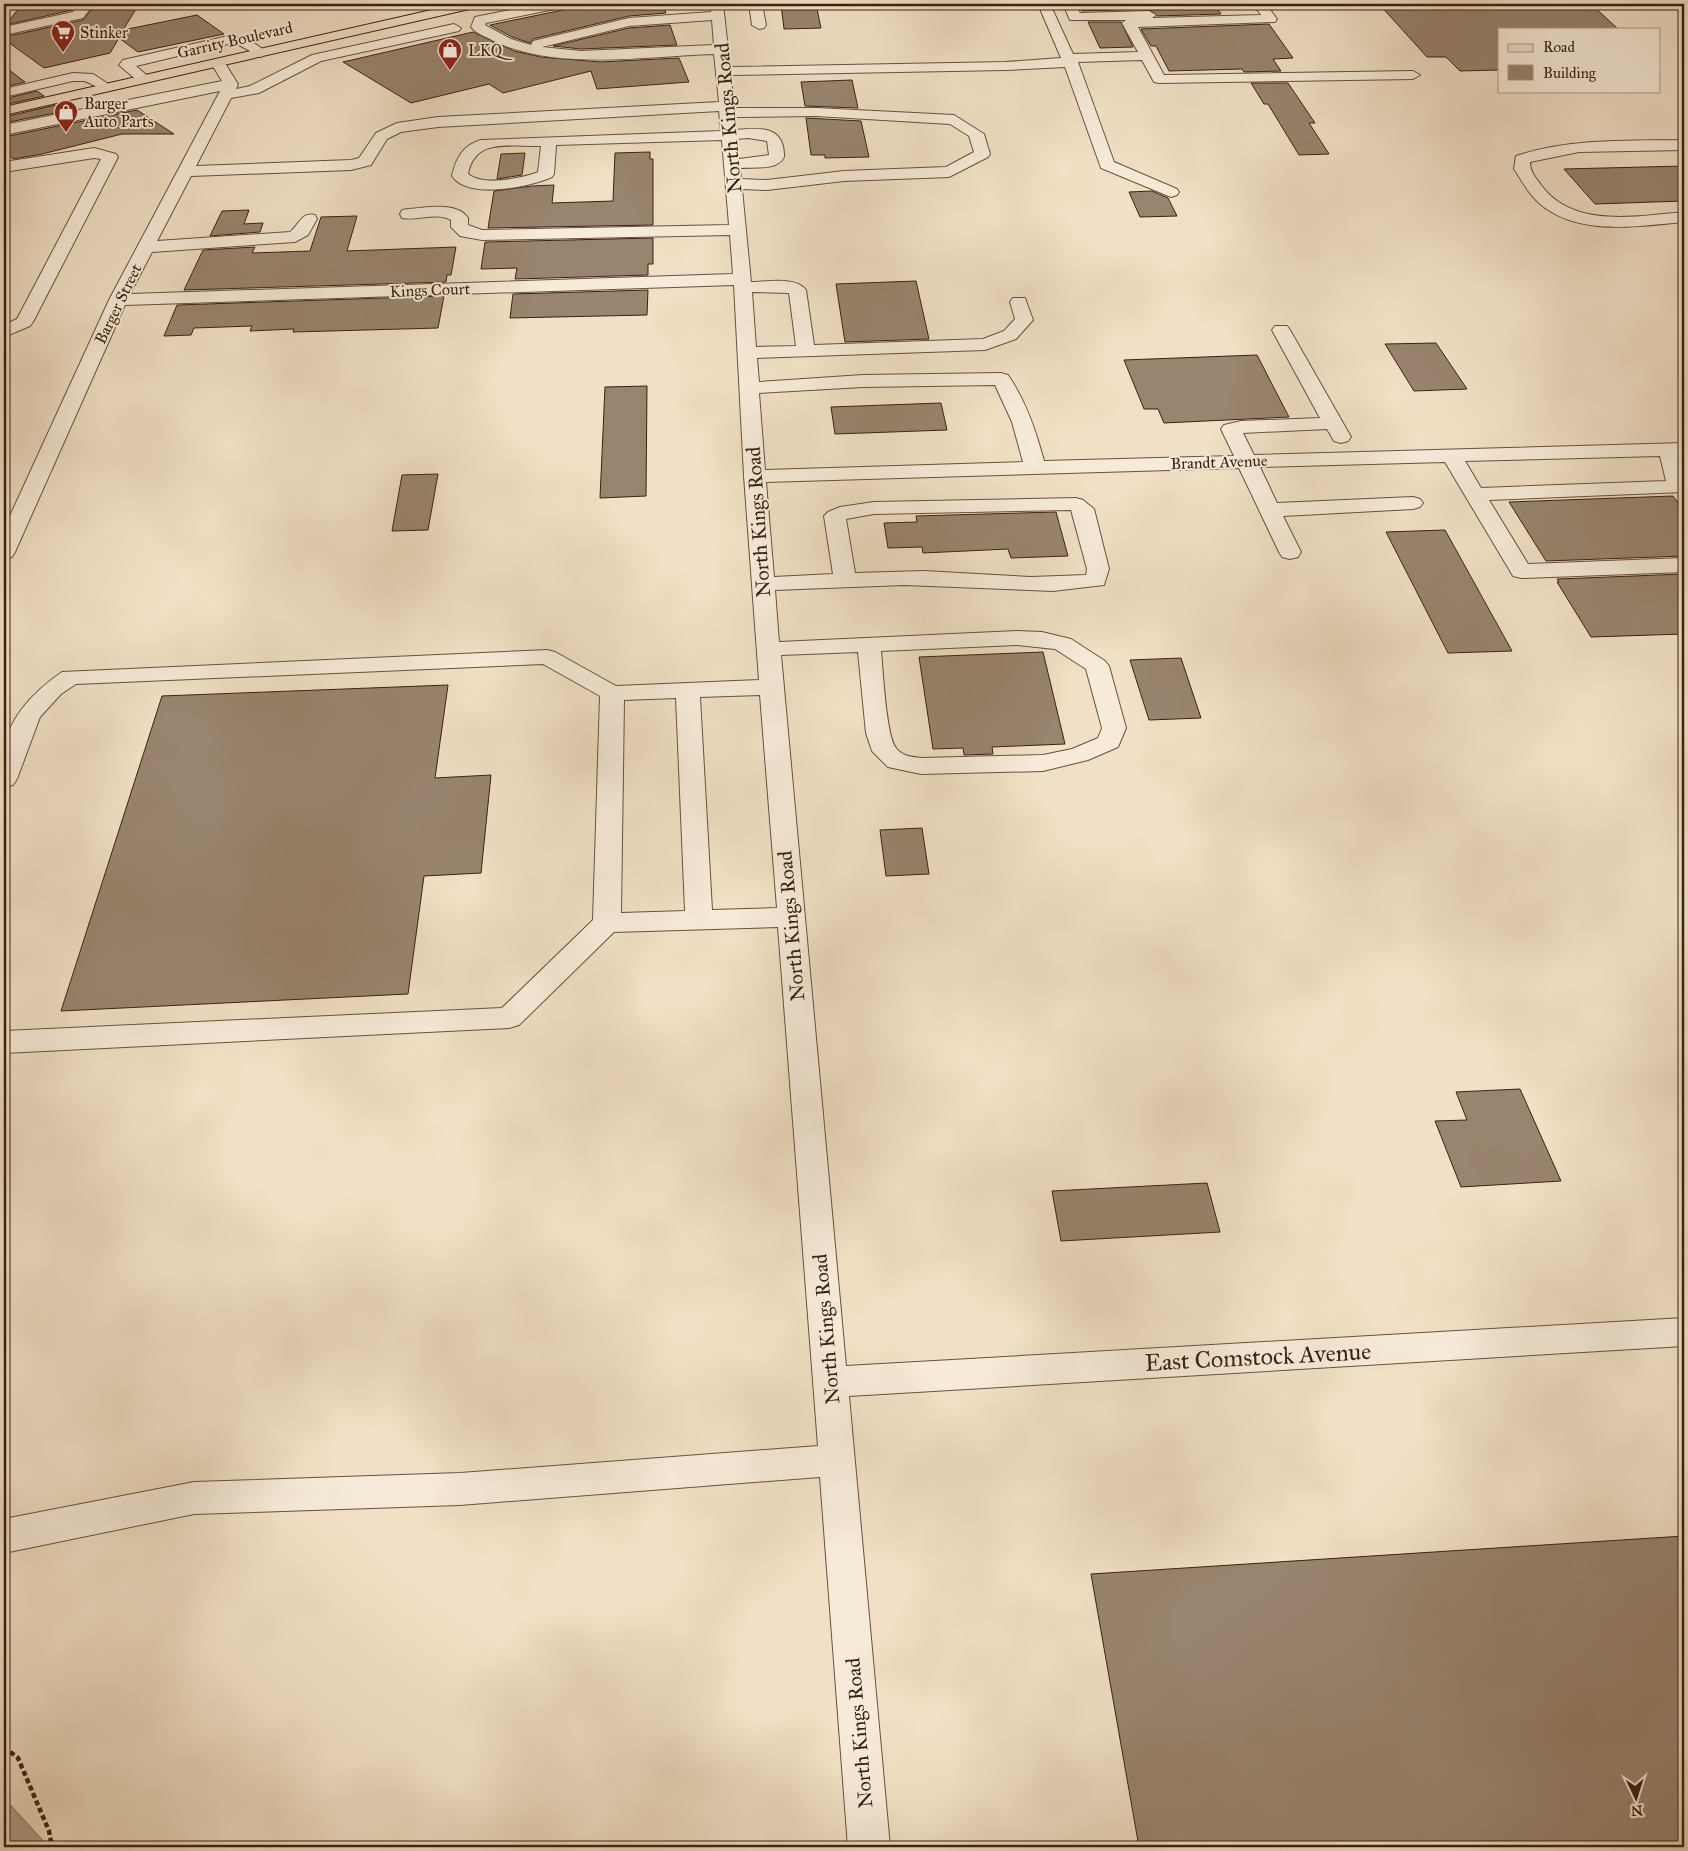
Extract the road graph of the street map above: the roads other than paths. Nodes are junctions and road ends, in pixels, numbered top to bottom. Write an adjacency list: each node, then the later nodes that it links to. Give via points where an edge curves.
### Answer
1 (86, 4): 13 (street, via 78,15)
2 (474, 4): 9 (main road, Garrity Boulevard)
3 (560, 4): 12 (street)
4 (755, 4): 15 (street)
5 (1044, 4): 25 (street)
6 (1069, 4): 7 (street, via 1075,17 1156,15)
7 (1150, 4)
8 (1260, 4): 22 (street, via 1270,19 1129,23)
9 (458, 8): 11 (main road, Garrity Boulevard); 12 (street)
10 (718, 10): 20 (street, via 629,22); 24 (street, North Kings Road)
11 (406, 19): 18 (street); 19 (main road, Garrity Boulevard)
12 (483, 19): 20 (street, via 477,23 478,27 506,42)
13 (43, 22): 14 (street); 17 (street)
14 (4, 23)
15 (759, 25)
16 (454, 28): 18 (street)
17 (4, 31)
18 (430, 32): 23 (street)
19 (295, 44): 21 (main road, Garrity Boulevard); 23 (street)
20 (525, 46): 24 (street, via 547,53)
21 (261, 53): 26 (main road, Garrity Boulevard); 30 (street, via 242,41 228,40 126,65)
22 (1147, 56): 25 (street); 28 (street, via 1159,79)
23 (317, 58): 32 (street, via 254,90)
24 (723, 60): 25 (street, via 1006,66); 37 (street, North Kings Road)
25 (1070, 60): 45 (street, via 1107,165)
26 (218, 63): 30 (main road, Garrity Boulevard); 32 (street)
27 (26, 73): 29 (street)
28 (1413, 75)
29 (73, 78): 31 (street, via 88,77); 33 (street)
30 (144, 79): 31 (main road, Garrity Boulevard)
31 (106, 87): 34 (main road, Garrity Boulevard)
32 (228, 90): 36 (street); 43 (street, Barger Street)
33 (4, 93)
34 (68, 96): 35 (main road, Garrity Boulevard); 36 (street)
35 (9, 110): 38 (street)
36 (99, 110): 38 (street)
37 (729, 118): 40 (street); 43 (street, via 438,122 397,128 380,136 365,162 351,166); 44 (street, North Kings Road); 44 (street, via 772,136 776,142 777,157); 44 (street, via 816,112 954,120 976,134 982,154 949,172 844,176 767,185)
38 (37, 123): 39 (street)
39 (4, 130)
40 (549, 141): 40 (street, via 478,144 462,161 460,176 473,184 537,179 546,174)
41 (1684, 145): 47 (street, via 1561,149 1537,152 1522,159 1522,169 1545,200 1579,217 1607,221)
42 (4, 167): 55 (street, via 83,154 110,157 24,322)
43 (185, 171): 50 (street, Barger Street)
44 (733, 174): 49 (street, North Kings Road)
45 (1171, 192)
46 (408, 214): 49 (street, via 455,214 460,218 459,227 482,235)
47 (1684, 217)
48 (309, 218): 50 (street, via 295,236)
49 (738, 230): 51 (street, North Kings Road)
50 (146, 247): 52 (street, Barger Street)
51 (742, 283): 52 (street, Kings Court); 56 (street, Kings Court, via 797,290); 57 (street, North Kings Road)
52 (118, 300): 70 (street, Barger Street)
53 (1019, 302): 56 (street, via 1024,320 1010,335 985,344)
54 (1281, 330): 59 (street)
55 (4, 332)
56 (806, 352): 57 (street)
57 (746, 353): 58 (street, North Kings Road)
58 (748, 388): 64 (street, via 863,381 1001,379 1012,396 1030,444); 65 (street, North Kings Road)
59 (1334, 424): 62 (street); 63 (street, via 1231,429)
60 (1677, 449): 61 (street, Brandt Avenue); 66 (street)
61 (1452, 456): 62 (street, Brandt Avenue); 67 (street)
62 (1351, 458): 63 (street, Brandt Avenue)
63 (1245, 461): 64 (street, Brandt Avenue); 69 (street)
64 (1035, 468): 65 (street, Brandt Avenue)
65 (754, 476): 74 (street, North Kings Road)
66 (1681, 491): 67 (street)
67 (1475, 494): 72 (street, via 1521,571)
68 (1413, 503): 69 (street)
69 (1269, 510): 71 (street)
70 (4, 552)
71 (1290, 552)
72 (1684, 565)
73 (845, 581): 73 (street, via 922,578 1077,584 1096,580 1098,569 1084,509 1076,504 874,508 847,511 836,516); 74 (street)
74 (763, 584): 76 (street, North Kings Road)
75 (869, 645): 75 (street, via 1017,638 1063,644 1096,666 1114,728 1109,742 1078,755 1043,763 921,766 897,762 884,751 878,733); 76 (street)
76 (768, 649): 77 (street, North Kings Road)
77 (771, 686): 78 (street); 81 (street, North Kings Road)
78 (688, 690): 79 (street); 82 (street)
79 (612, 693): 80 (street, via 547,657 70,677 53,689 29,715); 83 (street)
80 (4, 779)
81 (790, 916): 82 (street); 86 (street, North Kings Road)
82 (699, 920): 83 (street)
83 (607, 923): 84 (street, via 509,1018)
84 (4, 1042)
85 (1684, 1332): 86 (street, East Comstock Avenue)
86 (831, 1382): 87 (street, North Kings Road)
87 (838, 1460): 88 (street, via 460,1488 194,1498); 89 (street, North Kings Road)
88 (4, 1536)
89 (868, 1847)

